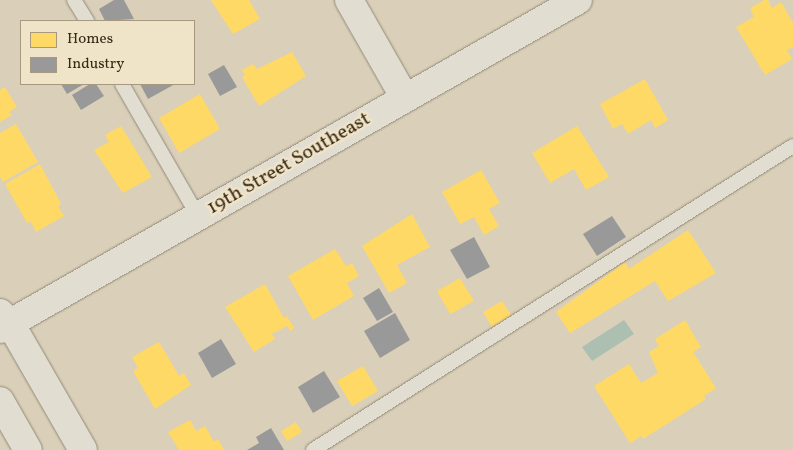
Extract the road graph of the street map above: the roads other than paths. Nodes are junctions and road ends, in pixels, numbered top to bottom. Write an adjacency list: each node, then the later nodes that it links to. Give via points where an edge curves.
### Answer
1 (74, 0): 4 (lane)
2 (349, 0): 6 (main road)
3 (578, 0): 6 (main road, 19th Street Southeast)
4 (86, 20)
5 (123, 85): 8 (lane)
6 (405, 98): 8 (main road, 19th Street Southeast)
7 (793, 146): 13 (lane)
8 (198, 216): 9 (main road, 19th Street Southeast)
9 (3, 322): 12 (main road)
10 (0, 401): 11 (main road)
11 (28, 450)
12 (83, 450)
13 (313, 450)

